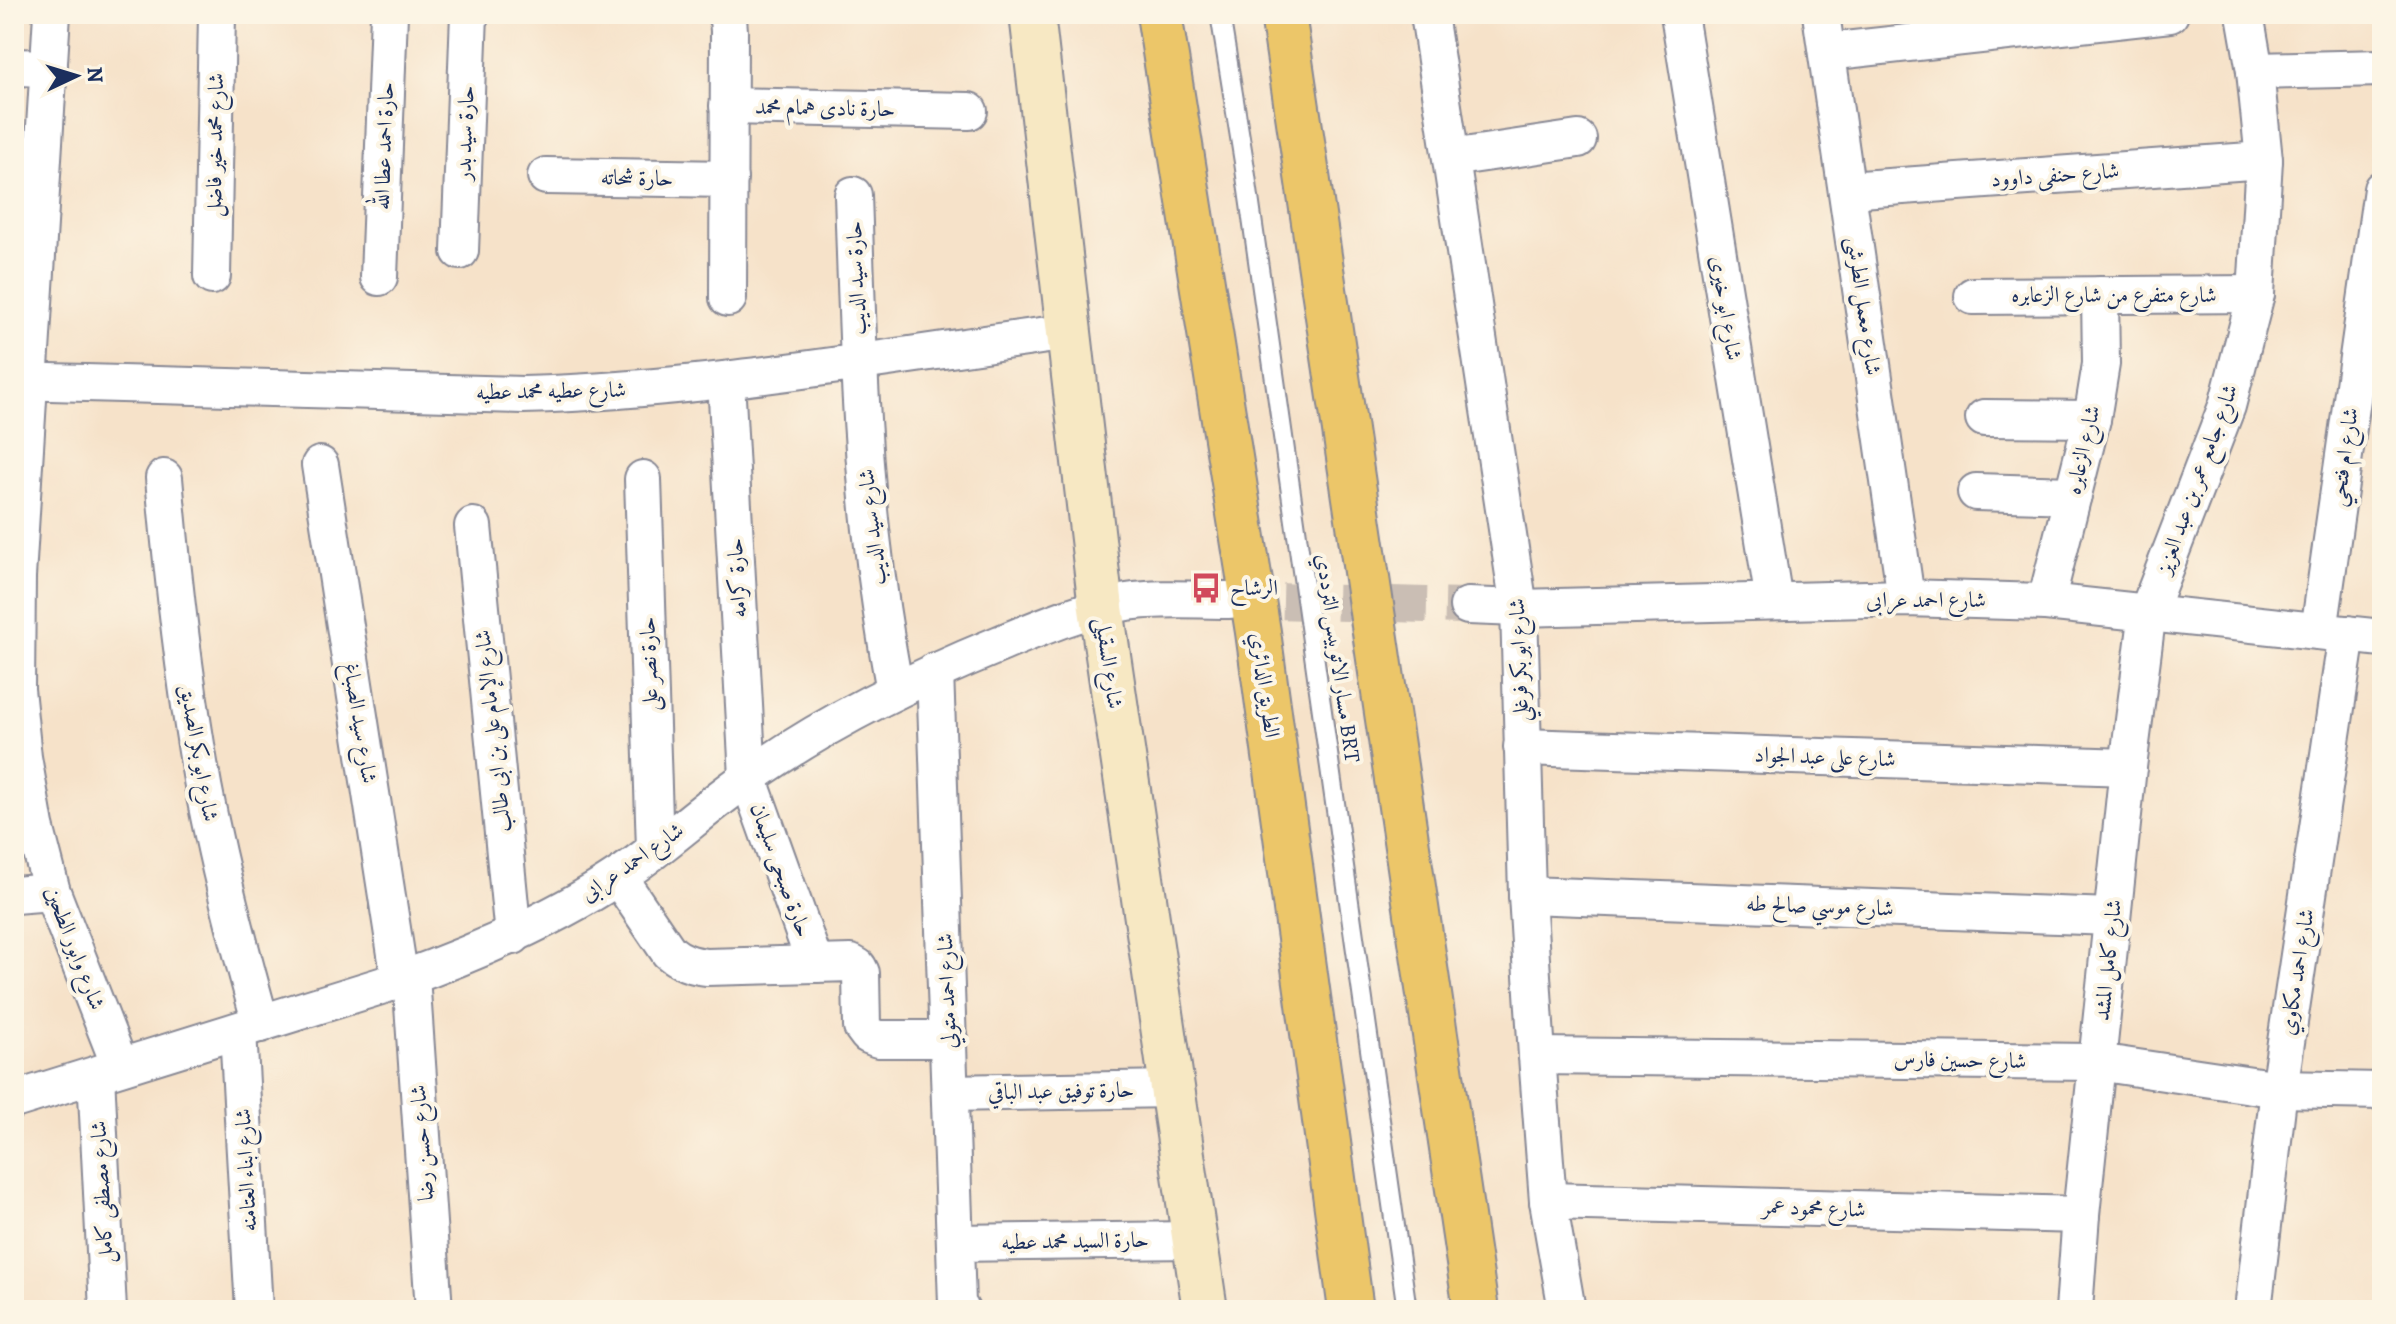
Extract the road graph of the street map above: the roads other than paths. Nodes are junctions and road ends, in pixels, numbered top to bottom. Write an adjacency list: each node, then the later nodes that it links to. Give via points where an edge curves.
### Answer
1 (217, 14): 32 (street, شارع محمد خير فاضل)
2 (389, 14): 33 (street, حارة احمد عطا الله)
3 (469, 14): 31 (street, حارة سيد بدر)
4 (725, 14): 20 (street)
5 (1032, 14): 38 (street, شارع السقيلى)
6 (1159, 14): 93 (highway, الطريق الدائري, via 1258,632)
7 (1220, 14): 94 (lane, مسار الاتوبيس الترددي BRT)
8 (1283, 14): 95 (highway)
9 (1429, 14): 23 (street, شارع ابو بكر فرغلي)
10 (1679, 14): 53 (street, شارع ابو خيرى)
11 (1821, 14): 15 (street, شارع معمل الطرشى)
12 (2170, 14): 15 (street)
13 (2245, 14): 19 (street, شارع جامع عمر بن عبد العزيز)
14 (62, 15): 17 (street, شارع وابور الطحين)
15 (1827, 52): 28 (street, شارع معمل الطرشى)
16 (14, 67): 17 (street)
17 (49, 68): 30 (street, شارع وابور الطحين)
18 (2382, 68): 19 (street)
19 (2255, 71): 24 (street, شارع جامع عمر بن عبد العزيز)
20 (728, 106): 21 (street, حارة نادى همام محمد); 26 (street, حارة نادى همام محمد)
21 (969, 111)
22 (1578, 139): 23 (street)
23 (1451, 158): 57 (street, شارع ابو بكر فرغلي)
24 (2264, 160): 28 (street, شارع حنفى داوود); 34 (street, شارع جامع عمر بن عبد العزيز)
25 (546, 176): 26 (street, حارة شحاته)
26 (729, 179): 37 (street, حارة نادى همام محمد)
27 (2382, 189): 59 (street, شارع ام فتحي)
28 (1847, 190): 51 (street, شارع معمل الطرشى)
29 (853, 195): 39 (street, حارة سيد الديب)
30 (27, 222): 41 (street, شارع وابور الطحين)
31 (460, 251)
32 (212, 276)
33 (379, 277)
34 (2256, 294): 35 (street, شارع متفرع من شارع الزعابره); 58 (street, شارع جامع عمر بن عبد العزيز, via 2227,406)
35 (2100, 295): 36 (street, شارع متفرع من شارع الزعابره); 43 (street, شارع الزعابره, via 2101,364)
36 (1973, 296)
37 (728, 298)
38 (1069, 332): 39 (street, شارع عطيه محمد عطيه); 56 (street, شارع السقيلى)
39 (859, 361): 40 (street, شارع عطيه محمد عطيه); 61 (street, شارع سيد الديب, via 870,527)
40 (726, 380): 41 (street, شارع عطيه محمد عطيه, via 523,395); 64 (street, حارة كرامه)
41 (22, 381): 50 (street, شارع وابور الطحين)
42 (1984, 418): 43 (street)
43 (2092, 419): 48 (street, شارع الزعابره)
44 (320, 465): 73 (street, شارع سيد الصباغ)
45 (164, 478): 74 (street, شارع ابو بكر الصديق, via 197,753 237,934)
46 (643, 479): 65 (street, حارة نصر على)
47 (1976, 492): 48 (street)
48 (2073, 495): 54 (street, شارع الزعابره)
49 (473, 526): 71 (street, شارع الإمام على بن ابى طالب)
50 (16, 577): 67 (street, شارع وابور الطحين, via 16,689 23,757)
51 (1906, 598): 53 (street, شارع احمد عرابى); 54 (street, شارع احمد عرابى)
52 (1229, 600): 56 (street, شارع احمد عرابى, via 1148,600)
53 (1774, 601): 57 (street, شارع احمد عرابى)
54 (2046, 602): 58 (street, شارع احمد عرابى)
55 (1468, 606): 57 (street, شارع احمد عرابى)
56 (1101, 608): 60 (street, شارع احمد عرابى); 79 (street, شارع السقيلى)
57 (1519, 608): 62 (street, شارع ابو بكر فرغلي)
58 (2148, 611): 59 (street, شارع احمد عرابى); 63 (street, شارع كامل المشد)
59 (2349, 634): 80 (street, شارع احمد مكاوي)
60 (935, 671): 61 (street, شارع احمد عرابى); 75 (street, شارع احمد متولي)
61 (895, 691): 64 (street, شارع احمد عرابى)
62 (1522, 747): 63 (street, شارع على عبد الجواد); 69 (street, شارع ابو بكر فرغلي)
63 (2128, 767): 70 (street, شارع كامل المشد)
64 (748, 777): 65 (street, شارع احمد عرابى); 72 (street, حارة صبحى سليمان)
65 (655, 849): 66 (street, شارع احمد عرابى)
66 (618, 877): 71 (street, شارع احمد عرابى); 72 (street, via 669,952 693,966)
67 (52, 892): 68 (street); 78 (street, شارع وابور الطحين)
68 (14, 895)
69 (1527, 895): 70 (street, شارع موسي صالح طه); 76 (street, شارع ابو بكر فرغلي)
70 (2112, 917): 77 (street, شارع كامل المشد)
71 (513, 936): 73 (street, شارع احمد عرابى)
72 (815, 964): 75 (street, via 858,967 862,1027 873,1038)
73 (405, 978): 74 (street, شارع احمد عرابى); 90 (street, شارع حسن رضا)
74 (249, 1027): 78 (street, شارع احمد عرابى); 89 (street, شارع ابناء العتامنه)
75 (949, 1039): 82 (street, شارع احمد متولي)
76 (1537, 1056): 77 (street, شارع حسين فارس); 84 (street, شارع ابو بكر فرغلي)
77 (2097, 1062): 80 (street, شارع حسين فارس); 85 (street, شارع كامل المشد)
78 (108, 1071): 83 (street, شارع احمد عرابى); 88 (street, شارع مصطفى كامل)
79 (1171, 1089): 82 (street, حارة توفيق عبد الباقي); 86 (street, شارع السقيلى)
80 (2279, 1089): 81 (street, شارع حسين فارس); 98 (street, شارع احمد مكاوي)
81 (2382, 1091)
82 (951, 1093): 87 (street, شارع احمد متولي)
83 (14, 1100)
84 (1548, 1201): 85 (street, شارع محمود عمر); 96 (street, شارع ابو بكر فرغلي)
85 (2081, 1215): 97 (street, شارع كامل المشد)
86 (1194, 1240): 87 (street, حارة السيد محمد عطيه); 92 (street, شارع السقيلى)
87 (955, 1243): 91 (street, شارع احمد متولي)
88 (108, 1310)
89 (254, 1310)
90 (434, 1310)
91 (961, 1310)
92 (1205, 1310)
93 (1351, 1310)
94 (1407, 1310)
95 (1476, 1310)
96 (1567, 1310)
97 (2074, 1310)
98 (2253, 1310)

